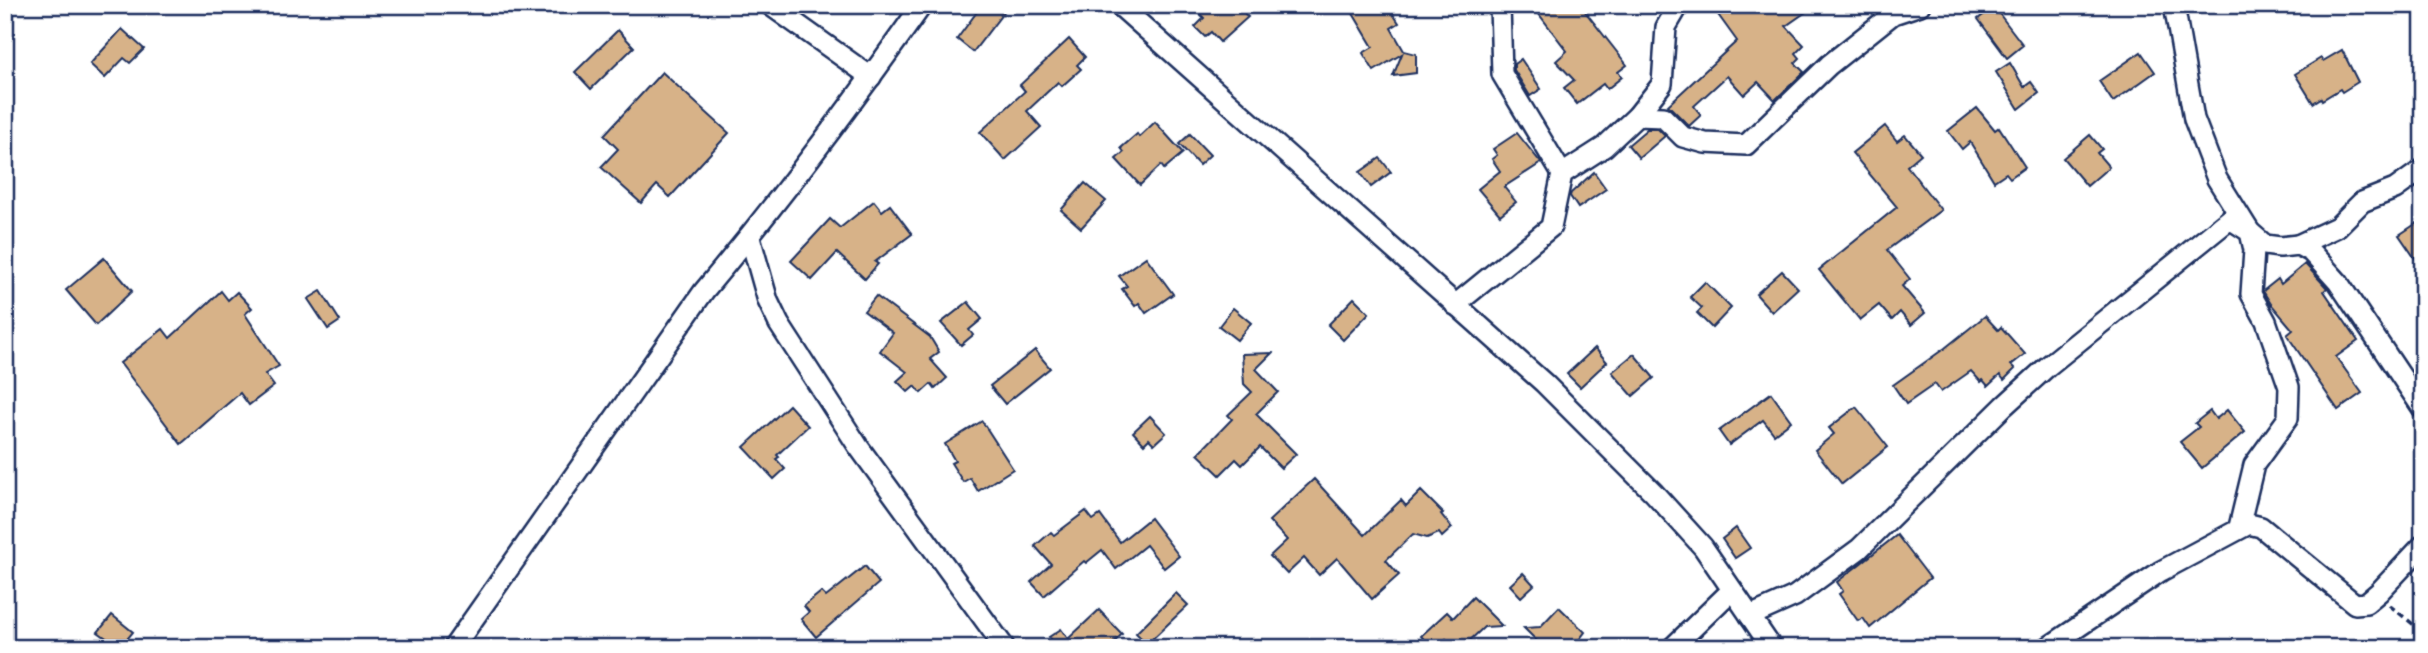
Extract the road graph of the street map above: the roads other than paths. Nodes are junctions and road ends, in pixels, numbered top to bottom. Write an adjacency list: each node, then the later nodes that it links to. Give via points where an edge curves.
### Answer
1 (770, 5): 8 (street)
2 (922, 5): 8 (street)
3 (1119, 5): 15 (street)
4 (1500, 5): 11 (street, via 1503,74)
5 (1679, 5): 9 (street, via 1666,27 1662,84)
6 (1920, 5): 9 (street, via 1893,15 1829,65 1746,145 1705,143 1683,136 1663,117)
7 (2174, 5): 12 (street, via 2194,120 2217,179)
8 (871, 77): 13 (street)
9 (1637, 116): 11 (street, via 1604,147)
10 (2423, 169): 14 (street, via 2395,189 2362,202 2337,227)
11 (1562, 174): 15 (street, via 1551,227)
12 (2250, 232): 14 (street, via 2265,245); 17 (street, via 2254,250 2251,294 2266,321 2289,387 2288,418 2254,465); 20 (street, via 2230,219 2048,366 1859,549 1795,596)
13 (750, 237): 21 (street, via 704,291); 22 (street, via 779,324 858,446)
14 (2298, 245): 16 (street, via 2311,251 2338,282)
15 (1455, 306): 19 (street, via 1544,383 1654,493 1703,547)
16 (2423, 409)
17 (2239, 527): 18 (street, via 2261,527 2355,604 2366,603 2379,592); 25 (street, via 2161,571)
18 (2423, 545)
19 (1732, 590): 20 (street); 23 (street)
20 (1750, 616): 24 (street)
21 (453, 648)
22 (1005, 648)
23 (1672, 648)
24 (1772, 648)
25 (2047, 648)

